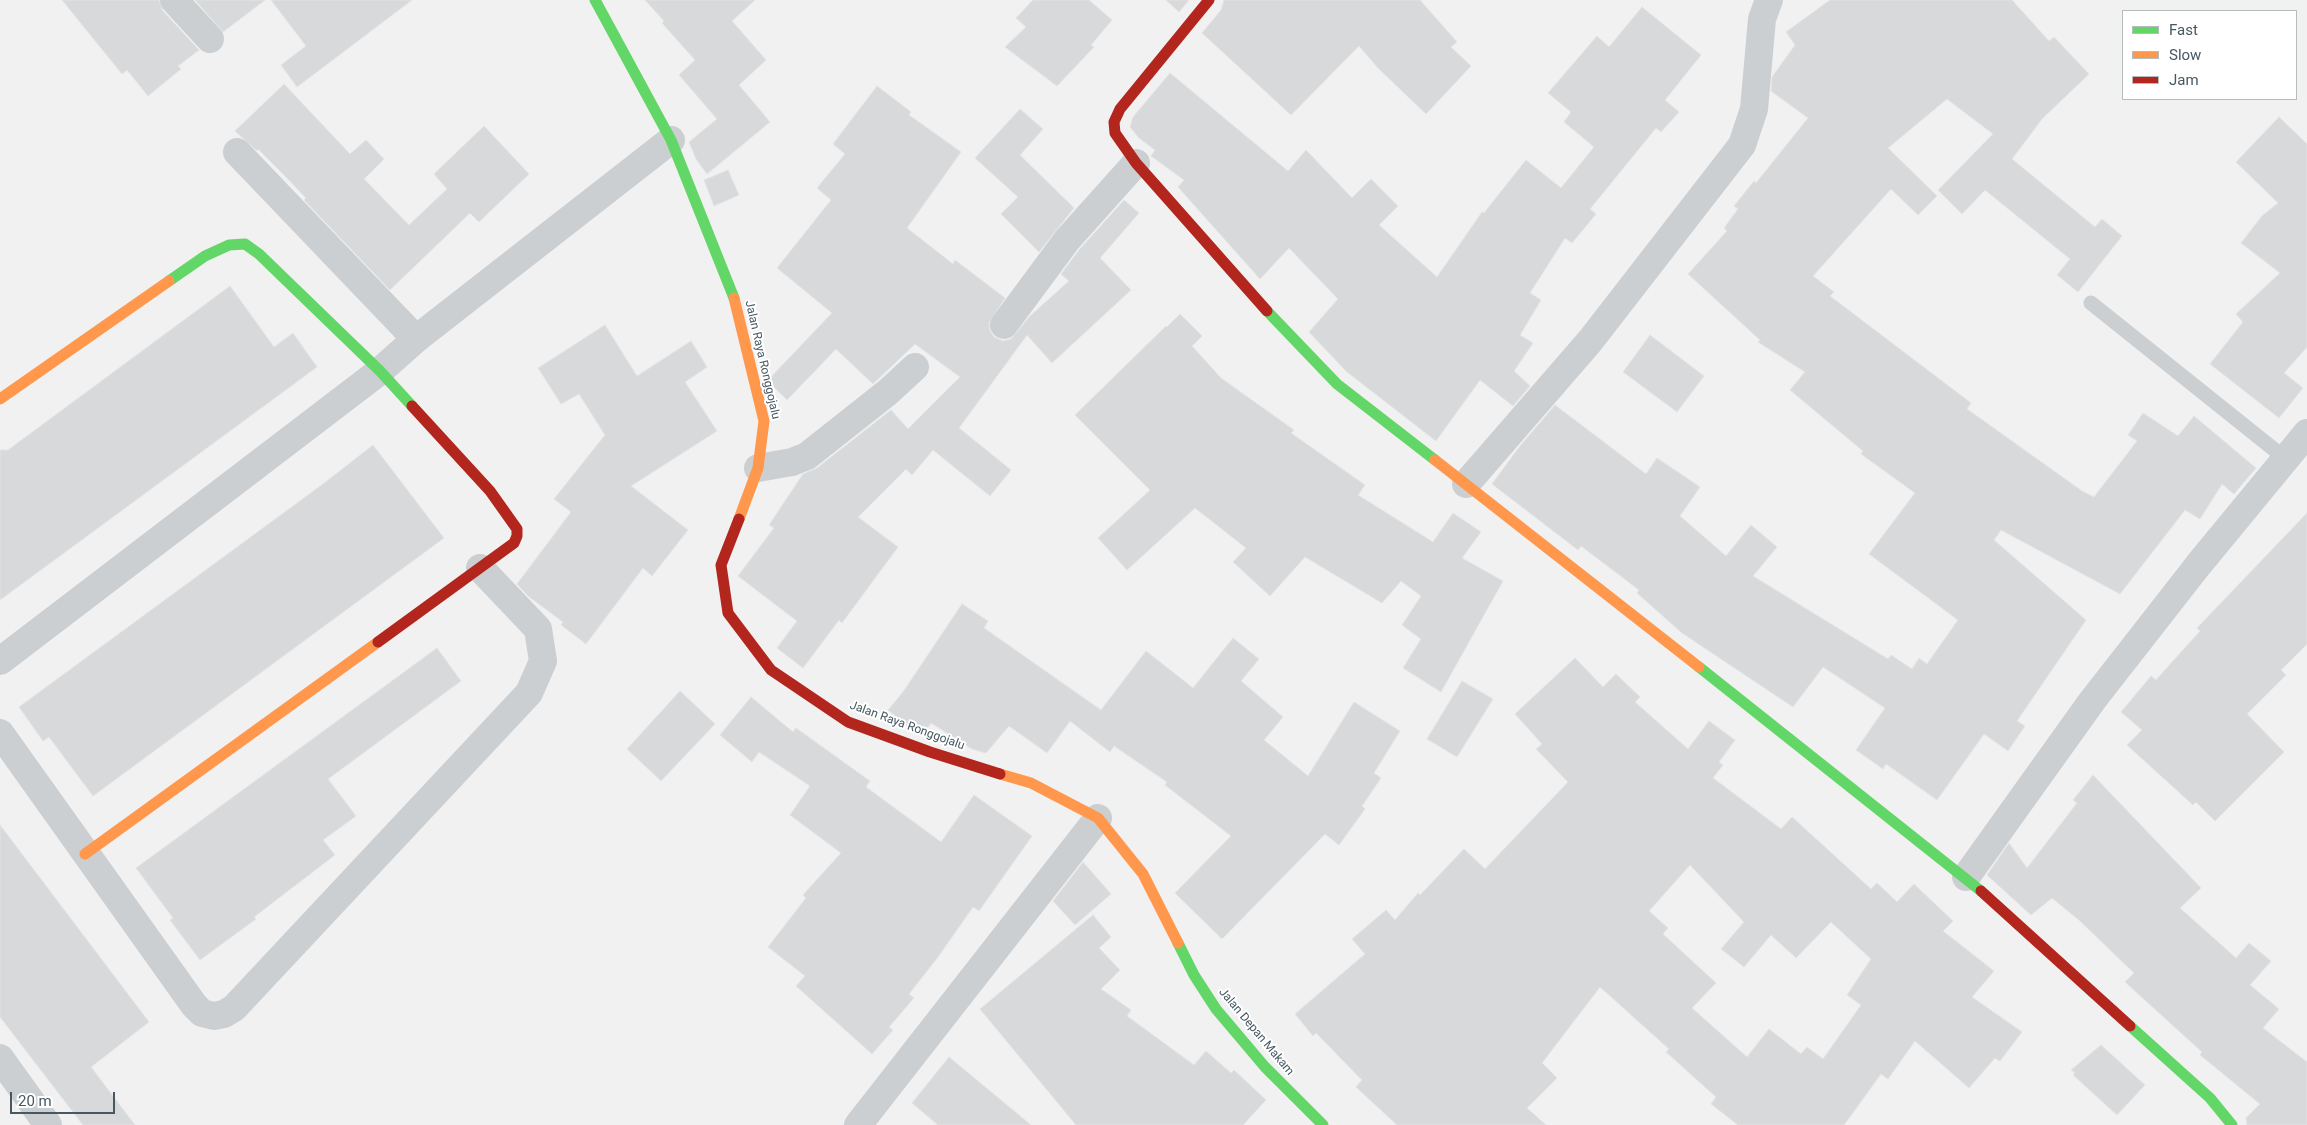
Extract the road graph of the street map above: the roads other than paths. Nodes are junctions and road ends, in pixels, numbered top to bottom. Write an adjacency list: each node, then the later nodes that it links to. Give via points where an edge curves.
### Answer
1 (595, 0): 6 (street, Jalan Raya Ronggojalu)
2 (1209, 0): 8 (street, via 1120,108 1114,122 1115,133)
3 (1769, 0): 18 (street, via 1762,20 1754,109 1742,145 1590,341)
4 (185, 4): 5 (street)
5 (210, 39)
6 (671, 140): 11 (street); 17 (street, Jalan Raya Ronggojalu, via 736,304 764,422)
7 (237, 152): 11 (street)
8 (1136, 163): 10 (street, via 1067,240); 18 (street, via 1255,298 1338,384)
9 (2091, 302): 16 (lane)
10 (1004, 324)
11 (416, 338): 13 (street)
12 (915, 367): 17 (street, via 807,456)
13 (380, 371): 14 (street, via 259,254 245,244 229,245 205,256); 19 (street, via 490,491 517,529 514,543); 20 (street)
14 (0, 399)
15 (2307, 433): 16 (street)
16 (2286, 459): 24 (street, via 2092,700)
17 (758, 468): 22 (street, Jalan Raya Ronggojalu, via 721,565 728,613 771,670 848,722 930,752 1031,783)
18 (1466, 484): 24 (street)
19 (480, 568): 23 (street); 23 (street, via 538,629 543,661 528,693 234,1008 214,1016 202,1013 194,1005)
20 (0, 661)
21 (0, 733): 23 (street)
22 (1098, 818): 25 (street, Jalan Raya Ronggojalu, via 1142,874); 28 (street)
23 (85, 854)
24 (1966, 877): 30 (street, via 2210,1098)
25 (1194, 975): 29 (street, Jalan Depan Makam, via 1216,1009 1264,1067)
26 (0, 1058): 27 (street)
27 (48, 1125)
28 (858, 1125)
29 (1323, 1125)
30 (2232, 1125)

